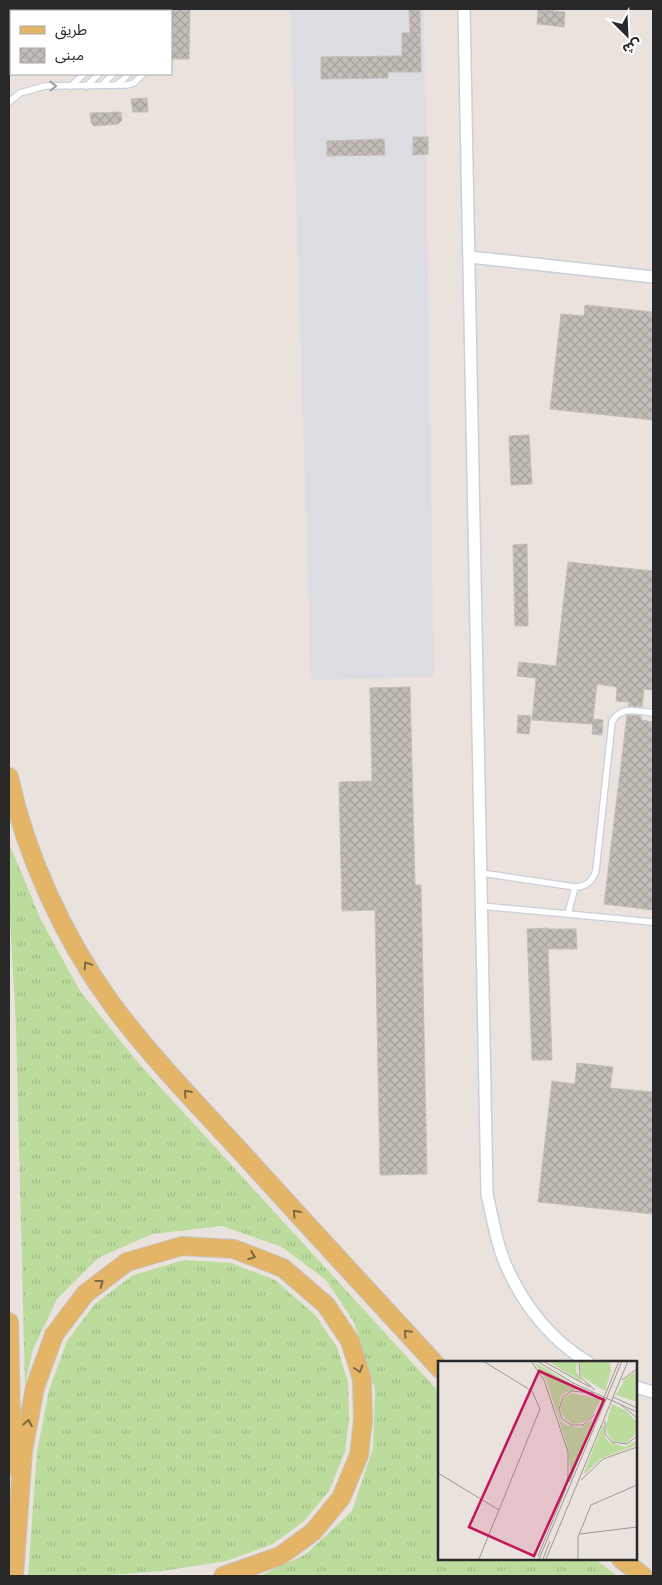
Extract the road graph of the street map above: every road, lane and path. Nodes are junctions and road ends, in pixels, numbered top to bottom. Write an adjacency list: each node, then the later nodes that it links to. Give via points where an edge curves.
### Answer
1 (464, 9): 12 (street)
2 (83, 75): 9 (lane)
3 (98, 75): 10 (lane)
4 (112, 75): 7 (lane)
5 (127, 75): 8 (lane)
6 (142, 75): 8 (lane, via 134,83)
7 (102, 85): 8 (lane); 10 (lane)
8 (116, 85)
9 (71, 86): 10 (lane); 11 (lane, one-way to 9, via 20,93 45,86)
10 (86, 86)
11 (9, 102)
12 (470, 258): 13 (street); 16 (street)
13 (653, 277)
14 (653, 712): 17 (lane, via 625,710 616,714 612,722 595,875 589,883)
15 (9, 777): 23 (main road, one-way to 15, via 161,1064 111,1002 71,939 40,877)
16 (481, 874): 17 (lane); 18 (street)
17 (575, 887): 19 (lane)
18 (481, 906): 19 (lane); 22 (street, via 487,1194 508,1271 531,1309 556,1338)
19 (568, 914): 20 (lane)
20 (653, 922)
21 (9, 1322): 27 (main road)
22 (587, 1361)
23 (438, 1367)
24 (637, 1386): 25 (street)
25 (653, 1392)
26 (623, 1560): 29 (main road)
27 (14, 1576): 28 (main road, one-way to 28, via 23,1450 35,1386 54,1334 85,1294 127,1262 182,1246 234,1249 283,1268 326,1305 350,1341 362,1380 363,1420 359,1455 341,1498 313,1532 280,1556)
28 (223, 1576)
29 (643, 1576)

